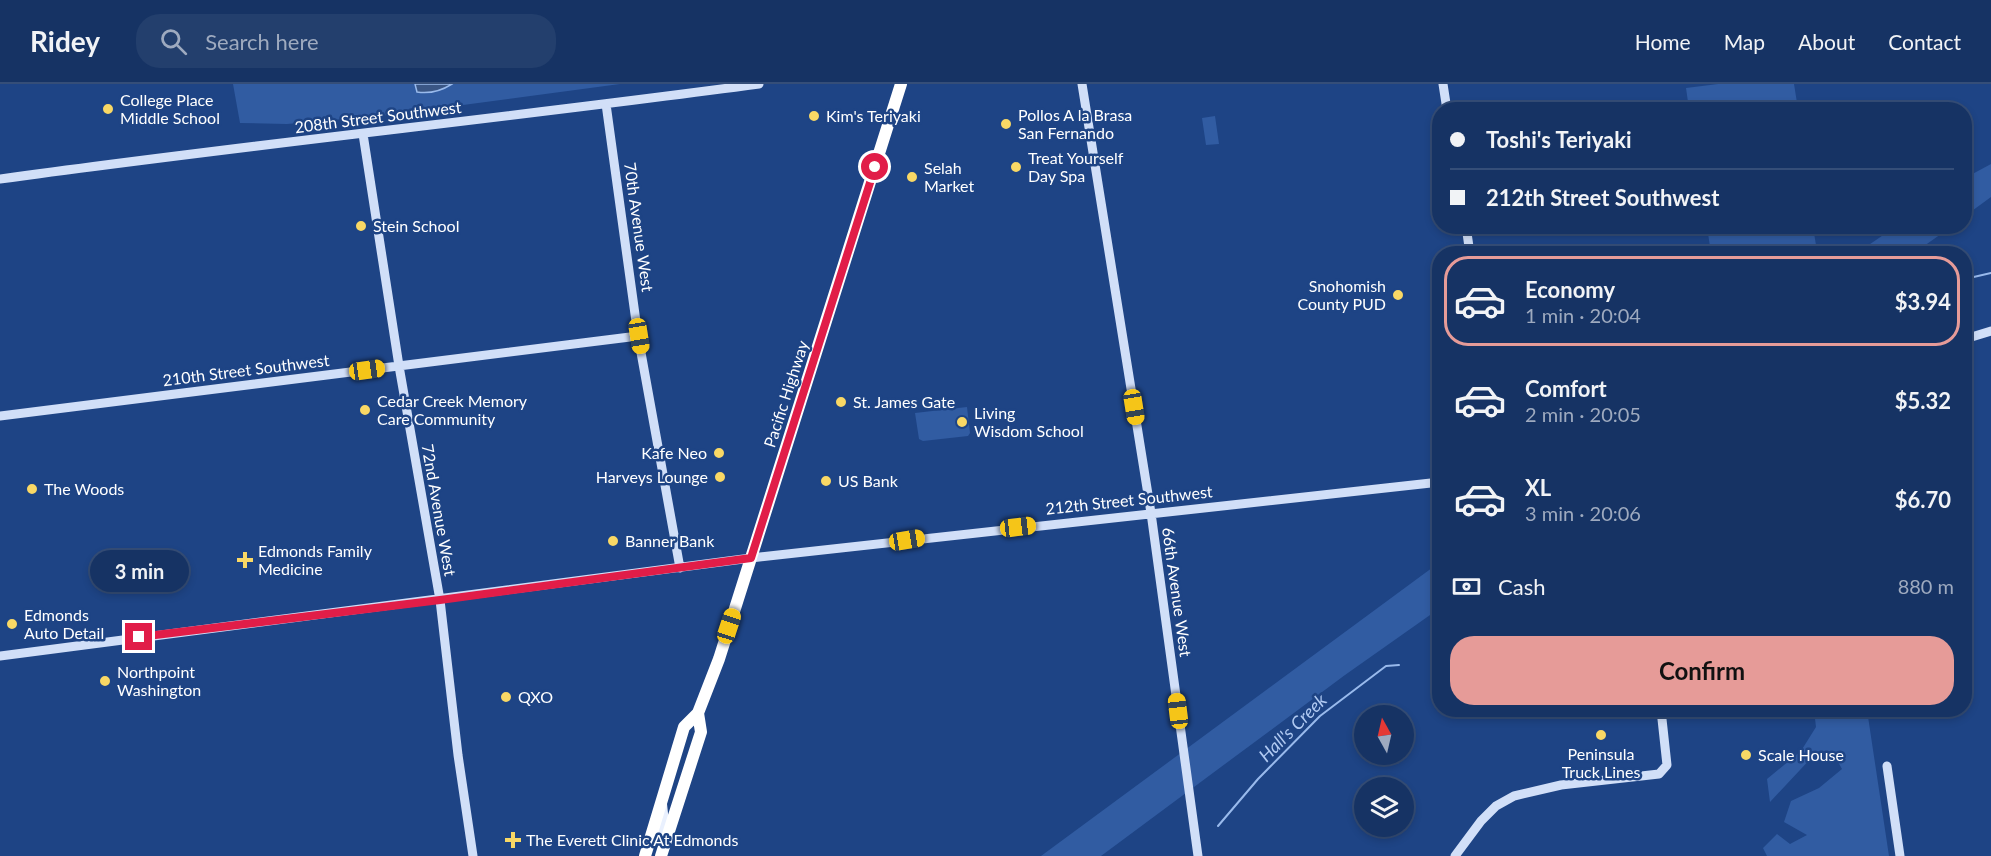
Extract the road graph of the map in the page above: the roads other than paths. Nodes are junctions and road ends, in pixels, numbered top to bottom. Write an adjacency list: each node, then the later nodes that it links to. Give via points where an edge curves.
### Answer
1 (759, 84): 6 (street, 208th Street Southwest)
2 (901, 84): 16 (highway, Pacific Highway)
3 (1082, 84): 15 (street, 66th Avenue West)
4 (1443, 84): 5 (street)
5 (1446, 102)
6 (606, 104): 7 (street, 208th Street Southwest); 10 (street, 70th Avenue West)
7 (363, 134): 8 (street, 208th Street Southwest); 12 (street, 72nd Avenue West)
8 (0, 179)
9 (1991, 331): 11 (street)
10 (639, 336): 12 (street, 210th Street Southwest); 17 (street, 70th Avenue West)
11 (1972, 337)
12 (399, 366): 13 (street, 210th Street Southwest); 18 (street, 72nd Avenue West)
13 (0, 416)
14 (1432, 483): 15 (street, 212th Street Southwest)
15 (1151, 513): 16 (street, 212th Street Southwest); 28 (street, 66th Avenue West)
16 (751, 558): 17 (street, 212th Street Southwest); 20 (highway, Pacific Highway)
17 (680, 568): 18 (street, 212th Street Southwest)
18 (440, 600): 19 (street, 212th Street Southwest); 25 (street, 72nd Avenue West)
19 (0, 656)
20 (698, 713): 23 (highway, Pacific Highway, via 684,727); 24 (highway, Pacific Highway, via 701,732)
21 (1662, 717): 29 (street, via 1667,765 1663,771 1654,776 1561,785 1514,796 1481,821)
22 (1887, 766): 30 (street)
23 (662, 801): 24 (main road, via 661,832); 26 (highway, Pacific Highway)
24 (667, 838): 27 (highway, Pacific Highway)
25 (473, 856)
26 (645, 856)
27 (661, 856)
28 (1198, 856)
29 (1455, 856)
30 (1900, 856)

